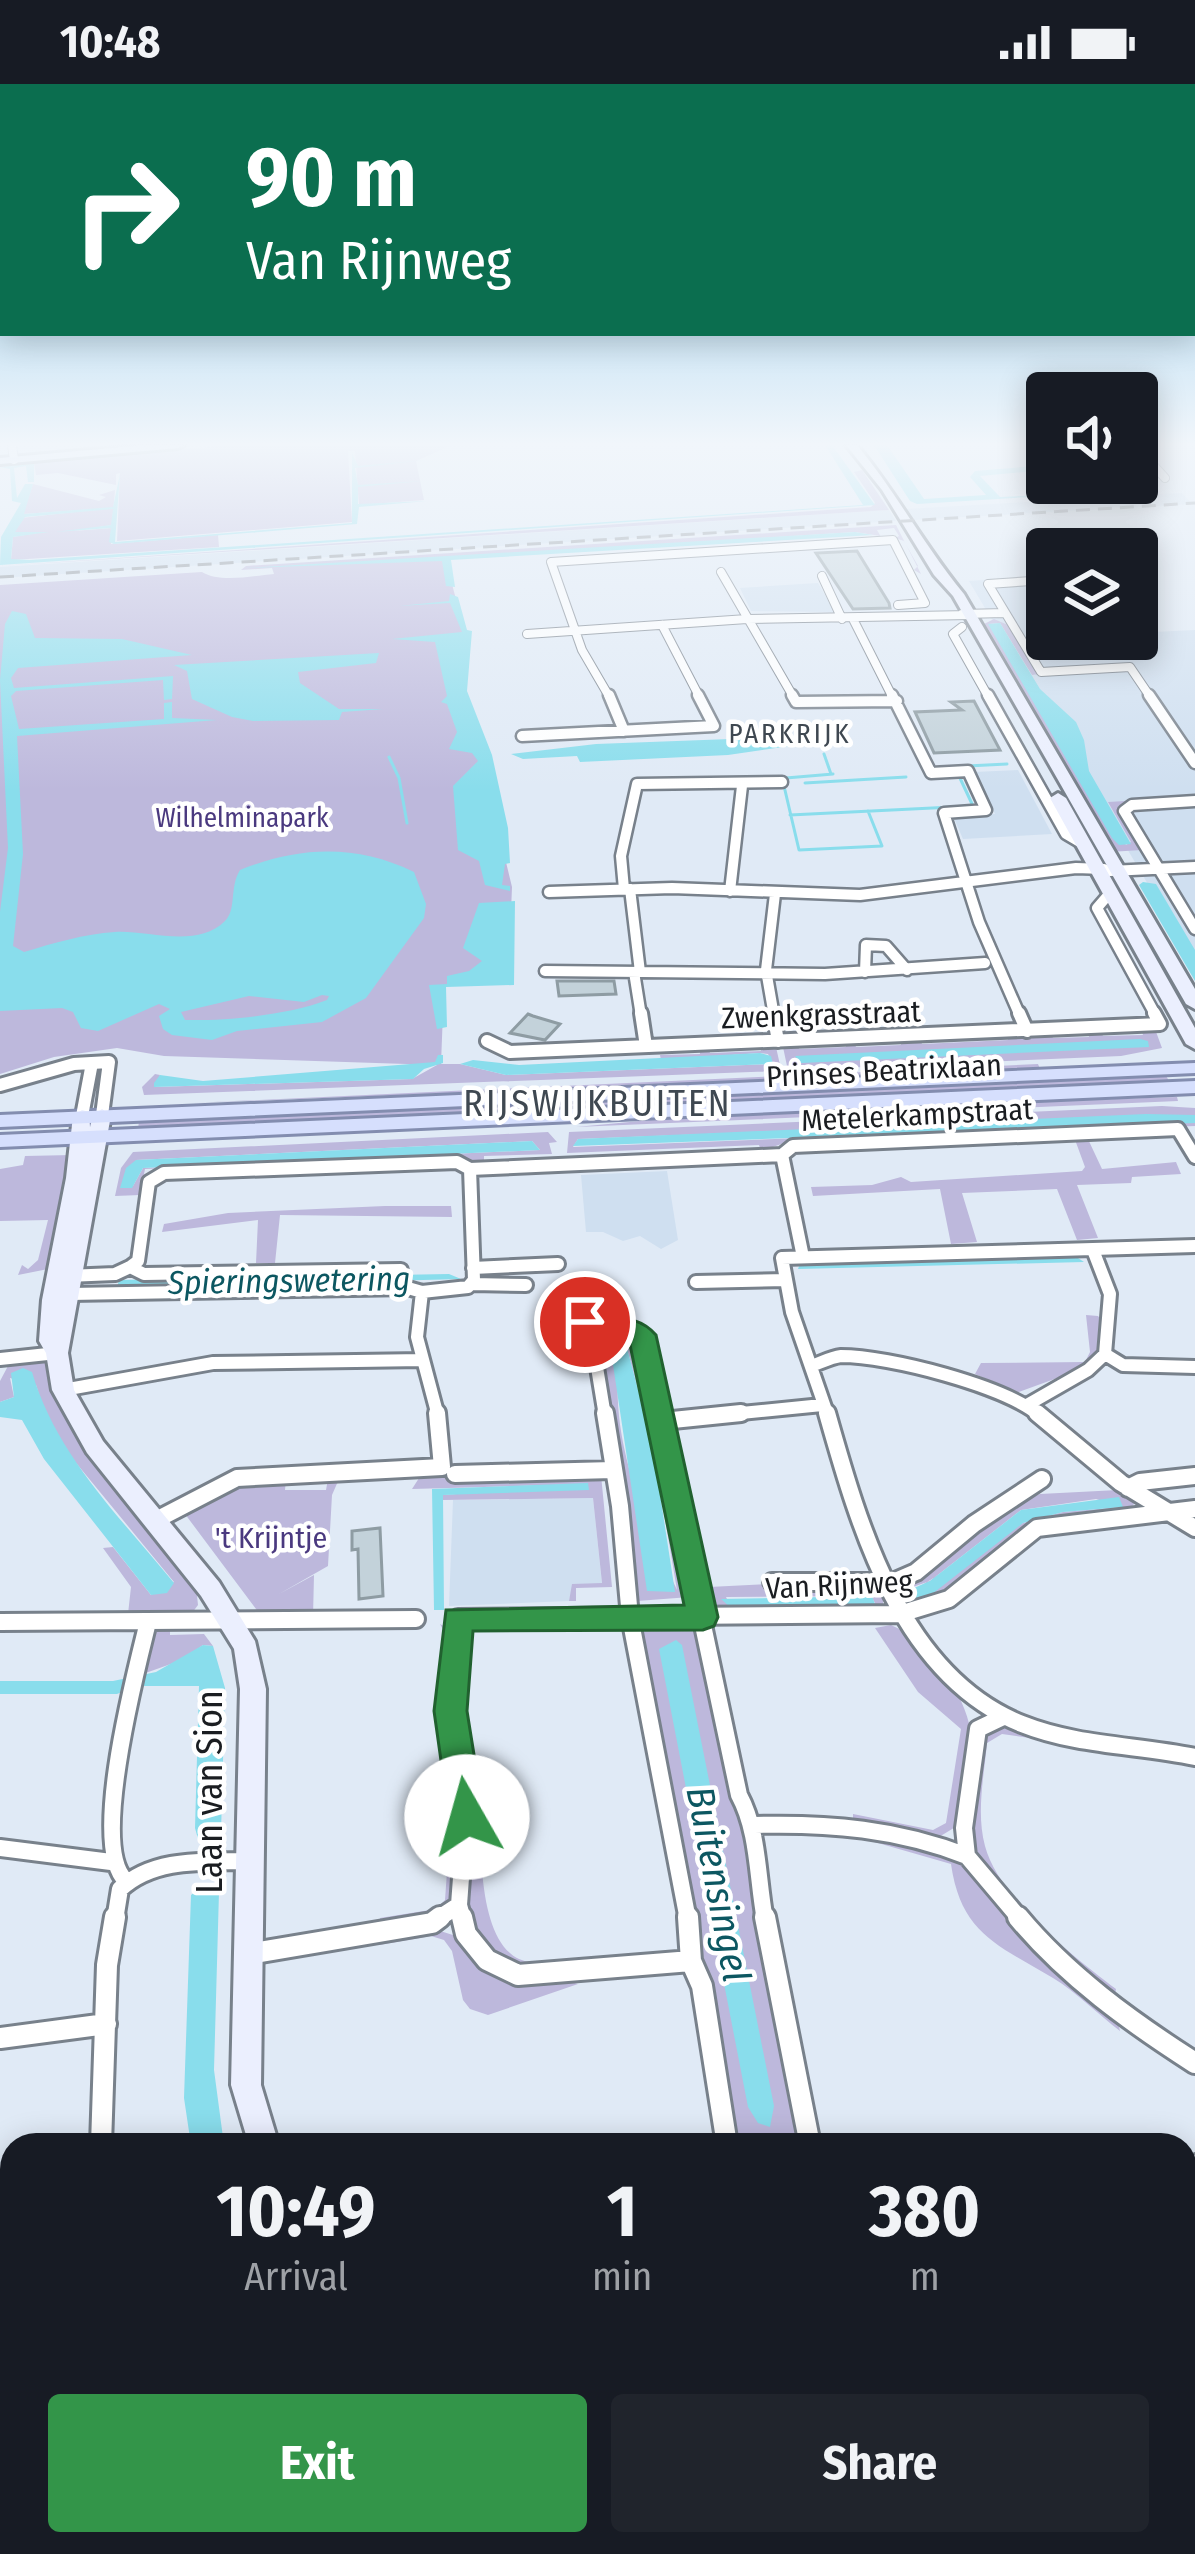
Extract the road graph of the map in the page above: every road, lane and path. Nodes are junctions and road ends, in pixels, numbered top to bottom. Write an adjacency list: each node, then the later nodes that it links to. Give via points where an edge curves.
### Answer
1 (577, 560): 13 (street, via 550,562)
2 (904, 560): 8 (street, via 926,603 898,605)
3 (931, 560): 9 (street)
4 (723, 576): 10 (street)
5 (822, 576): 11 (street)
6 (1026, 581): 7 (street, via 988,584)
7 (1005, 614): 9 (street); 21 (street, via 1041,672 1130,667)
8 (908, 618): 9 (street); 11 (street)
9 (961, 618): 16 (street, via 953,634); 17 (street); 18 (street)
10 (747, 619): 11 (street); 12 (street); 15 (street, via 799,704)
11 (848, 619): 15 (street)
12 (662, 625): 13 (street); 19 (street, via 714,725)
13 (574, 631): 14 (street); 19 (street)
14 (527, 634)
15 (897, 700): 29 (street, via 931,773 968,771 986,811 944,813)
16 (991, 700): 17 (street); 22 (street)
17 (1008, 706): 18 (street)
18 (1028, 729): 22 (street)
19 (624, 731): 20 (street)
20 (523, 736)
21 (1195, 763)
22 (1043, 770): 28 (street); 28 (street)
23 (782, 782): 24 (street)
24 (742, 786): 30 (street, via 637,784 621,858); 31 (street)
25 (1195, 801): 27 (street, via 1126,807)
26 (1195, 866): 27 (street)
27 (1159, 868): 28 (street); 35 (street)
28 (1104, 870): 29 (street); 33 (street); 42 (street)
29 (966, 882): 34 (street, via 874,895); 43 (street)
30 (627, 889): 31 (street); 32 (street); 41 (street)
31 (730, 891): 34 (street)
32 (549, 892)
33 (1110, 893): 43 (street, Zwenkgrasstraat, via 1097,908 1160,1024); 46 (street)
34 (775, 894): 38 (street)
35 (1195, 929)
36 (985, 963): 37 (street)
37 (903, 966): 40 (street); 40 (street, via 875,940 866,945)
38 (766, 970): 40 (street); 41 (street); 44 (street)
39 (545, 971): 41 (street)
40 (865, 972)
41 (644, 973): 47 (street)
42 (1195, 1004)
43 (1027, 1031): 44 (street, Zwenkgrasstraat)
44 (778, 1040): 47 (street, Zwenkgrasstraat)
45 (487, 1041): 47 (street, Zwenkgrasstraat, via 510,1052)
46 (1195, 1043)
47 (646, 1046)
48 (92, 1063): 50 (street); 53 (street); 53 (street, via 109,1062)
49 (1195, 1068): 53 (main road, Prinses Beatrixlaan)
50 (0, 1085)
51 (1195, 1087): 53 (main road, Prinses Beatrixlaan)
52 (0, 1121): 53 (main road, Prinses Beatrixlaan)
53 (91, 1126): 54 (main road, Prinses Beatrixlaan); 68 (street, Laan van Sion, via 76,1178)
54 (0, 1142)
55 (782, 1154): 56 (street, Metelerkampstraat, via 793,1146 1178,1129); 57 (street, Metelerkampstraat); 60 (street)
56 (1195, 1156)
57 (470, 1168): 62 (street, Metelerkampstraat, via 457,1162 152,1176 138,1261); 64 (street)
58 (1195, 1246): 59 (street)
59 (1093, 1250): 60 (street); 74 (street, via 1109,1294)
60 (803, 1257): 65 (street, via 782,1258)
61 (558, 1264): 64 (street)
62 (130, 1268): 63 (street); 68 (street)
63 (401, 1270)
64 (473, 1276): 69 (street); 70 (street)
65 (786, 1280): 66 (street); 72 (street)
66 (696, 1282)
67 (579, 1283): 71 (street)
68 (72, 1285): 70 (street); 73 (street, Laan van Sion, via 50,1341)
69 (526, 1285)
70 (422, 1292): 77 (street, via 416,1305)
71 (593, 1331): 85 (street, via 627,1327 642,1335); 87 (street)
72 (805, 1347): 75 (street); 78 (street)
73 (57, 1353): 76 (street); 82 (street, Laan van Sion)
74 (1105, 1354): 79 (street); 81 (street)
75 (838, 1356): 78 (street); 84 (street, via 950,1375)
76 (0, 1360)
77 (423, 1360): 82 (street, via 213,1363); 86 (street)
78 (814, 1365): 83 (street)
79 (1123, 1366): 80 (street); 81 (street)
80 (1195, 1367)
81 (1092, 1369): 84 (street)
82 (63, 1390): 93 (street, Laan van Sion, via 94,1447)
83 (822, 1405): 85 (street); 96 (street)
84 (1027, 1405): 90 (street)
85 (663, 1421): 100 (street)
86 (448, 1470): 87 (street); 93 (street, via 237,1478)
87 (614, 1470): 99 (street)
88 (1195, 1476): 90 (street)
89 (1042, 1479): 96 (street, via 916,1572)
90 (1128, 1488): 92 (street)
91 (1195, 1509): 92 (street, Van Rijnweg)
92 (1162, 1512): 94 (street); 98 (street, Van Rijnweg, via 1037,1528 949,1599)
93 (156, 1520): 97 (street, Laan van Sion)
94 (1195, 1528)
95 (772, 1582): 96 (street)
96 (887, 1582): 98 (street)
97 (210, 1589): 102 (street); 103 (street, Laan van Sion)
98 (900, 1614): 100 (street, Van Rijnweg); 106 (street)
99 (630, 1617): 100 (street, Van Rijnweg); 118 (street, Van Rijnweg, via 458,1618 451,1711 467,1817); 120 (street)
100 (703, 1617): 110 (street, via 739,1795)
101 (416, 1619): 103 (street)
102 (196, 1621): 103 (street); 105 (street)
103 (230, 1621): 116 (street, Laan van Sion, via 246,1648 253,1690)
104 (0, 1622): 105 (street)
105 (148, 1622): 115 (street, via 122,1730)
106 (968, 1694): 107 (street); 108 (street)
107 (1003, 1717): 108 (street); 109 (street)
108 (978, 1729): 111 (street)
109 (1195, 1757)
110 (755, 1826): 112 (street, via 848,1825); 127 (street, via 753,1858)
111 (964, 1828): 112 (street); 114 (street)
112 (938, 1844): 114 (street)
113 (0, 1848): 115 (street)
114 (968, 1856): 123 (street, via 1022,1927 1117,2009)
115 (111, 1862): 117 (street)
116 (249, 1862): 117 (street, via 152,1870); 119 (street, Laan van Sion)
117 (126, 1881): 121 (street, via 115,1900)
118 (460, 1906): 119 (street, via 433,1923); 120 (street, via 466,1934 488,1960 518,1975)
119 (248, 1954): 125 (street, Laan van Sion, via 246,2085)
120 (691, 1961): 126 (street)
121 (106, 2024): 122 (street); 124 (street)
122 (0, 2038)
123 (1195, 2062)
124 (101, 2133)
125 (260, 2133)
126 (725, 2133)
127 (808, 2133)

